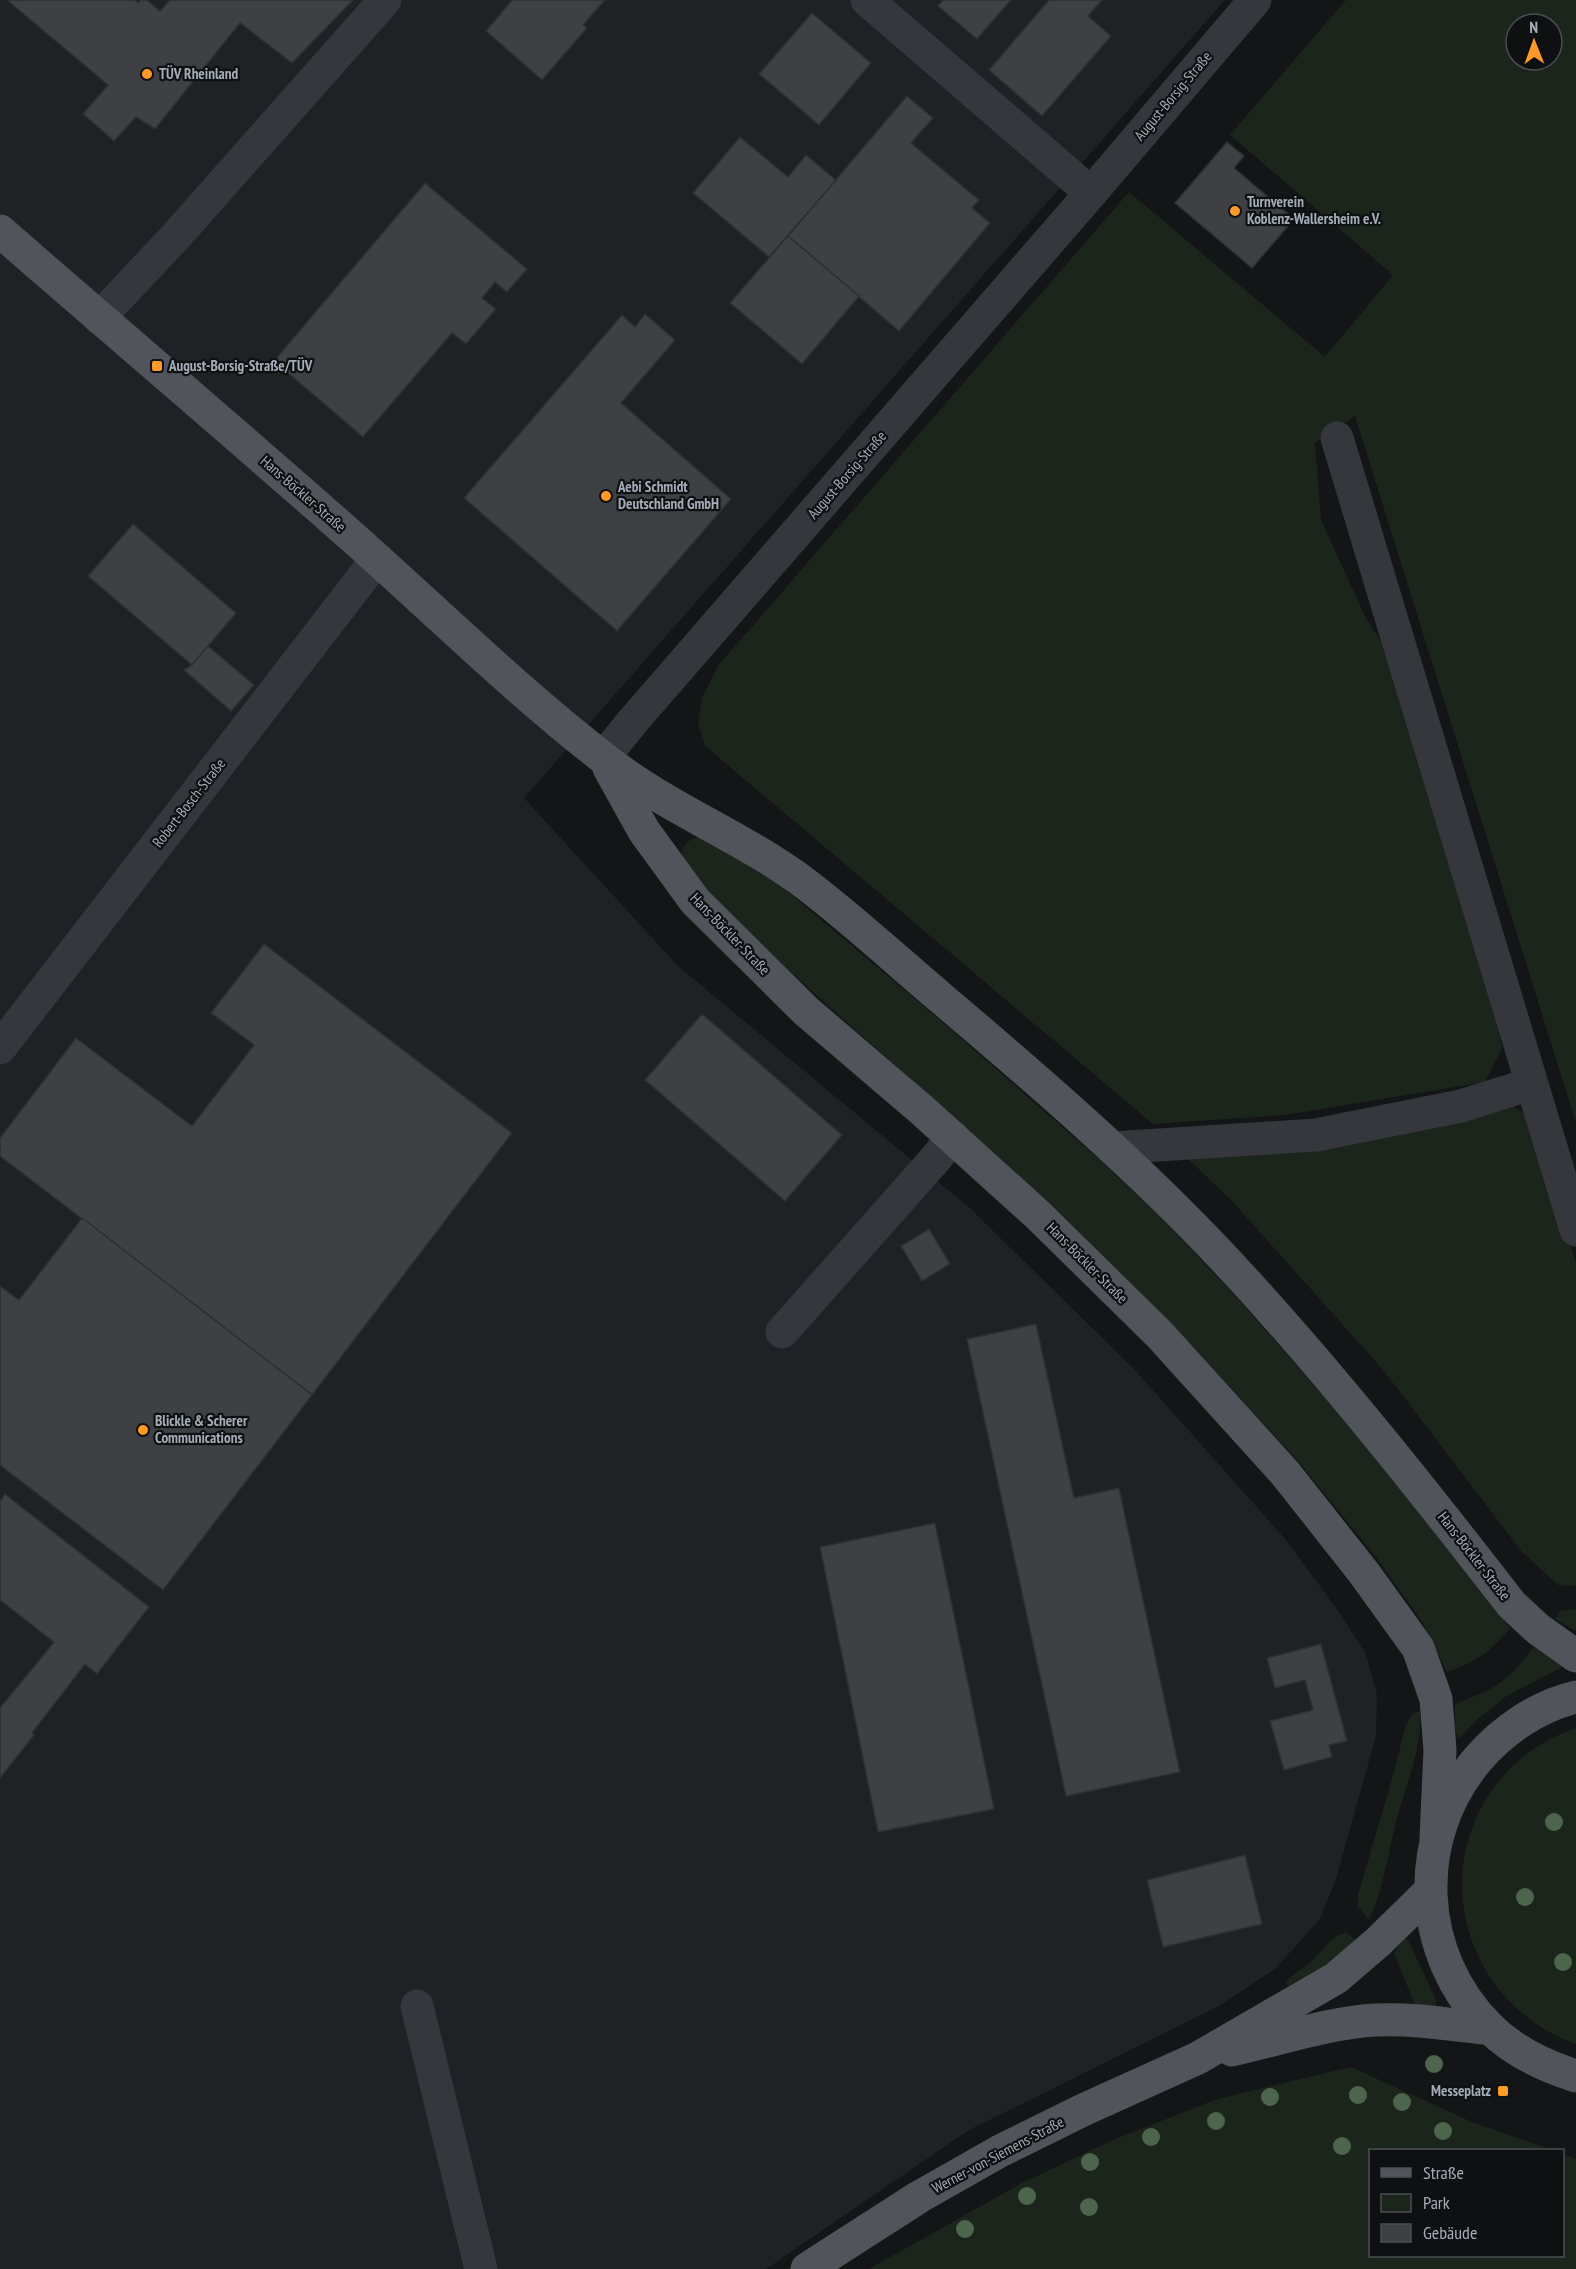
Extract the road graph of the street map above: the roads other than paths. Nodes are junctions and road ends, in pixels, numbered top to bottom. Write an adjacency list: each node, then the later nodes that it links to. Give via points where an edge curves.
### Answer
1 (385, 0): 6 (street)
2 (867, 0): 4 (street)
3 (1255, 0): 4 (street, August-Borsig-Straße)
4 (1091, 193): 9 (street, August-Borsig-Straße)
5 (0, 231): 6 (main road, Hans-Böckler-Straße)
6 (99, 318): 8 (main road, Hans-Böckler-Straße)
7 (1337, 438): 11 (street)
8 (377, 559): 9 (main road, Hans-Böckler-Straße); 10 (street, Robert-Bosch-Straße)
9 (603, 758): 12 (main road, Hans-Böckler-Straße, via 644,831 696,901 807,1011); 13 (main road, Hans-Böckler-Straße, via 647,790 803,882)
10 (0, 1048)
11 (1531, 1084): 13 (street, via 1461,1106 1316,1135); 14 (street)
12 (952, 1137): 15 (street); 18 (main road, Hans-Böckler-Straße, via 1160,1335 1284,1473 1395,1614 1418,1648 1436,1699 1440,1750)
13 (1112, 1148): 16 (main road, Hans-Böckler-Straße, via 1264,1302 1370,1424 1512,1605)
14 (1576, 1230)
15 (782, 1332)
16 (1576, 1656)
17 (1576, 1697): 18 (main road, via 1525,1718 1485,1750 1455,1792)
18 (1436, 1839): 19 (main road)
19 (1430, 1891): 21 (main road, via 1438,1942 1447,1966 1473,2010); 22 (main road, Werner-von-Siemens-Straße, via 1336,1978)
20 (417, 2006): 24 (street)
21 (1491, 2029): 22 (main road, Werner-von-Siemens-Straße, via 1375,2020); 23 (main road, via 1533,2060)
22 (1198, 2058): 25 (main road, Werner-von-Siemens-Straße, via 1000,2151 919,2197)
23 (1576, 2076)
24 (481, 2269)
25 (807, 2269)

